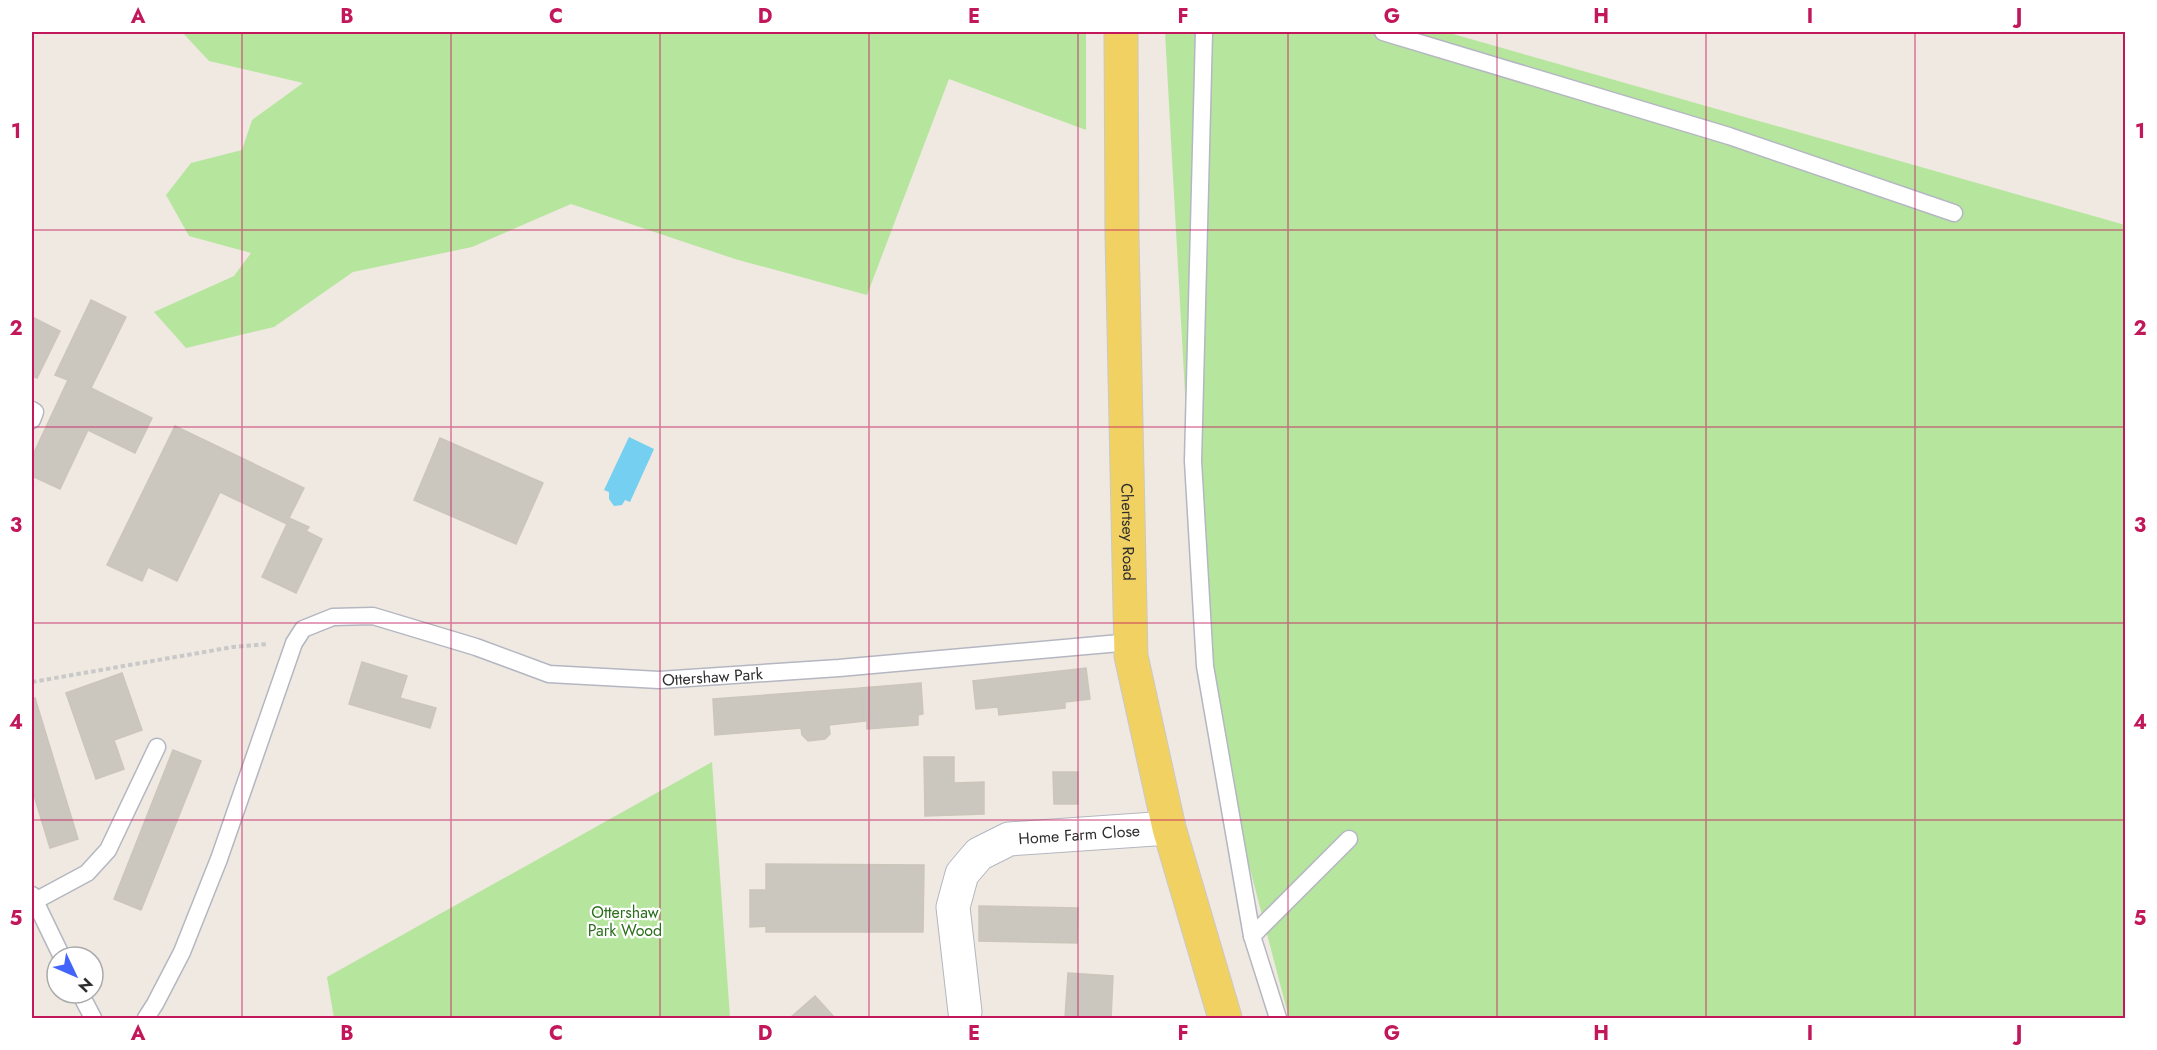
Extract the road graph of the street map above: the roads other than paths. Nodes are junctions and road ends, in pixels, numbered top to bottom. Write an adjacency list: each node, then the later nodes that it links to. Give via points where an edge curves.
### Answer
1 (1121, 32): 7 (main road, Chertsey Road)
2 (1204, 32): 12 (lane, via 1194,483 1205,666)
3 (1383, 32): 4 (lane, via 1729,136)
4 (1954, 213)
5 (32, 410): 6 (lane)
6 (32, 420)
7 (1131, 642): 9 (main road, Chertsey Road); 15 (lane, Ottershaw Park, via 659,680 549,674 373,616 333,617 303,629 294,643 219,859 182,952)
8 (158, 747): 11 (lane, via 108,850 87,873)
9 (1169, 828): 14 (street, Home Farm Close, via 1009,839 979,854 962,874 953,907); 16 (main road, Chertsey Road)
10 (1349, 839): 12 (lane)
11 (33, 898): 13 (lane)
12 (1252, 936): 17 (lane)
13 (56, 945)
14 (965, 1012)
15 (146, 1018)
16 (1225, 1018)
17 (1278, 1018)

